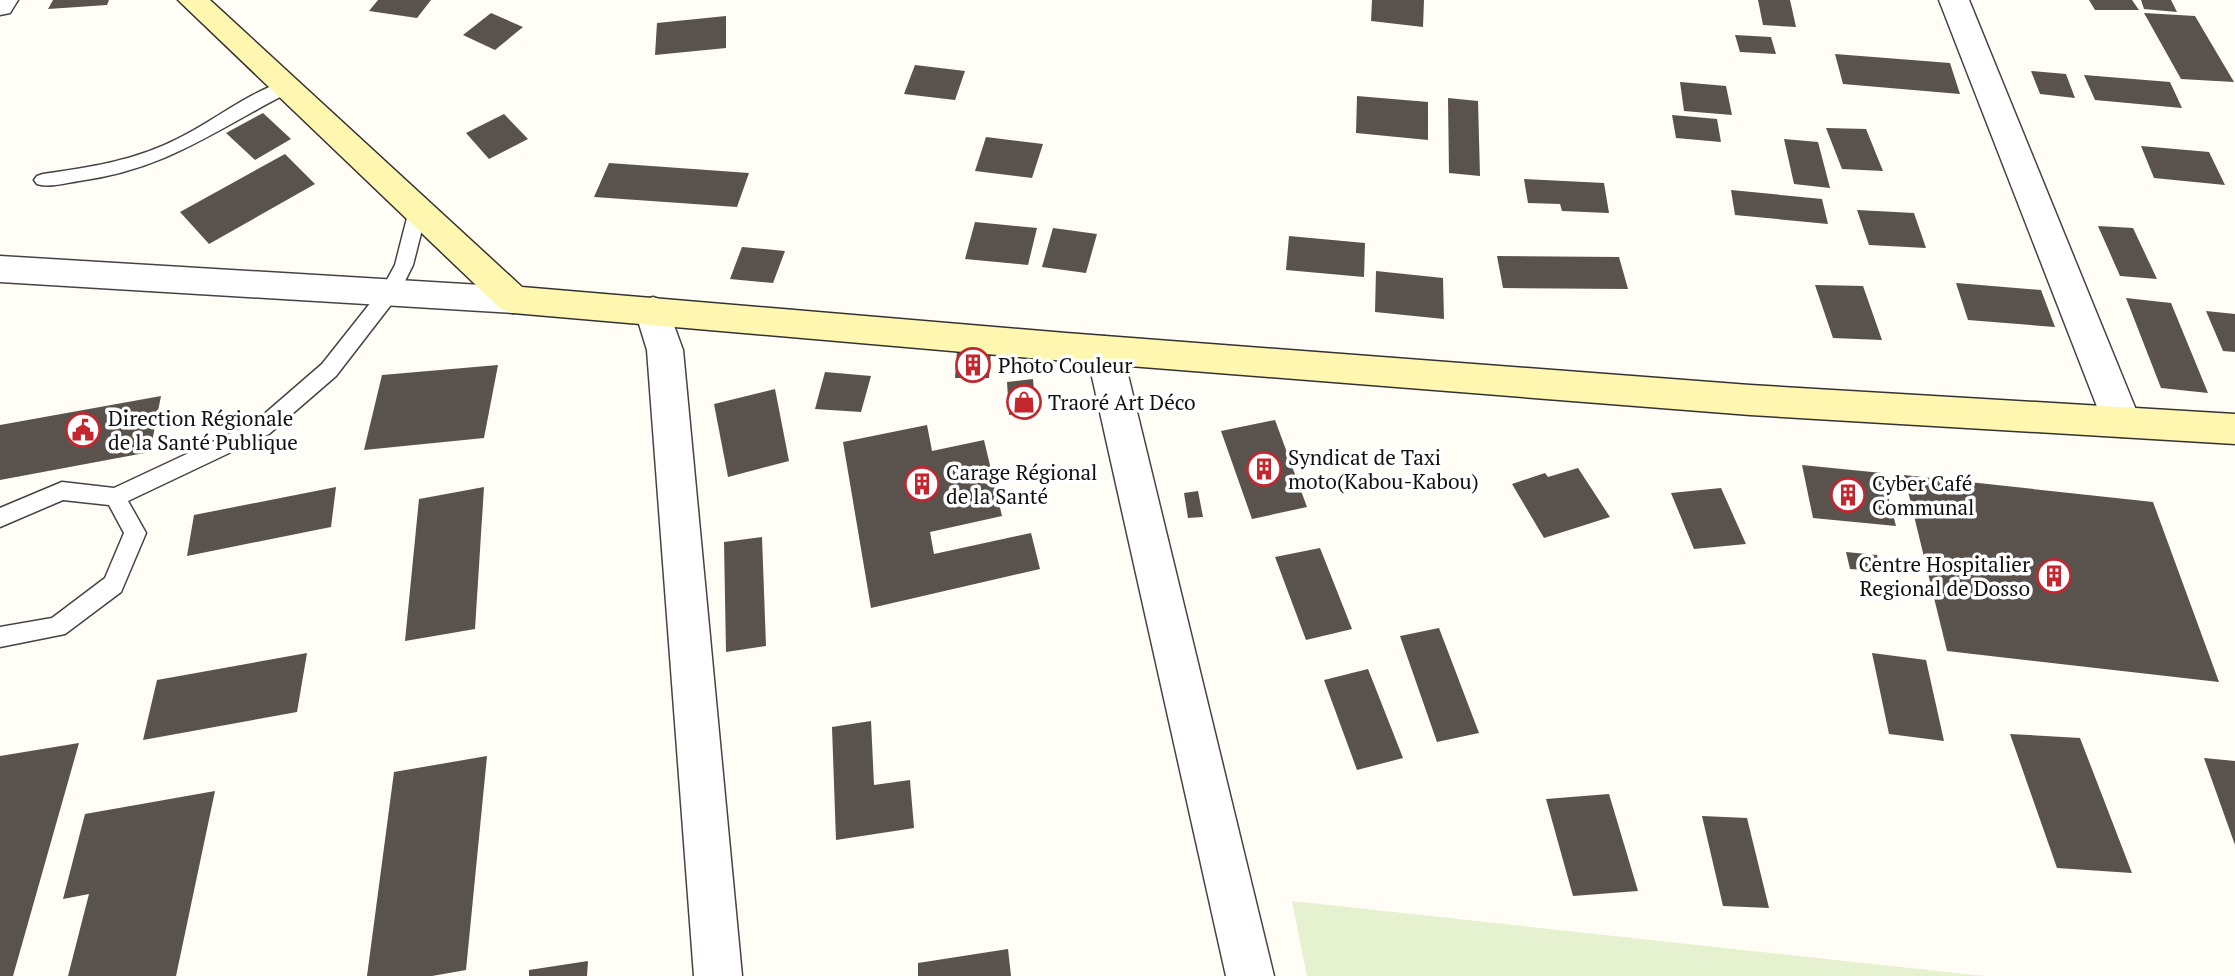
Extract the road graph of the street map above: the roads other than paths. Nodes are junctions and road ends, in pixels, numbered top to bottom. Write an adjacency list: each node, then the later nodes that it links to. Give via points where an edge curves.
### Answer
1 (3, 0): 4 (street)
2 (193, 0): 5 (street)
3 (1954, 0): 13 (street)
4 (0, 6)
5 (286, 87): 6 (lane, via 148,159); 7 (street)
6 (43, 180)
7 (418, 210): 9 (lane, via 404,265); 10 (street)
8 (0, 269): 9 (street)
9 (390, 292): 10 (street); 15 (lane, via 329,370 262,428)
10 (513, 300): 11 (street)
11 (653, 311): 12 (street); 18 (street, via 665,349)
12 (1104, 350): 13 (street, via 1751,400); 19 (street)
13 (2122, 422): 14 (street)
14 (2235, 429)
15 (115, 497): 16 (lane, via 62,491); 17 (lane, via 135,533 113,585 57,627)
16 (0, 518)
17 (0, 637)
18 (718, 976)
19 (1250, 976)

